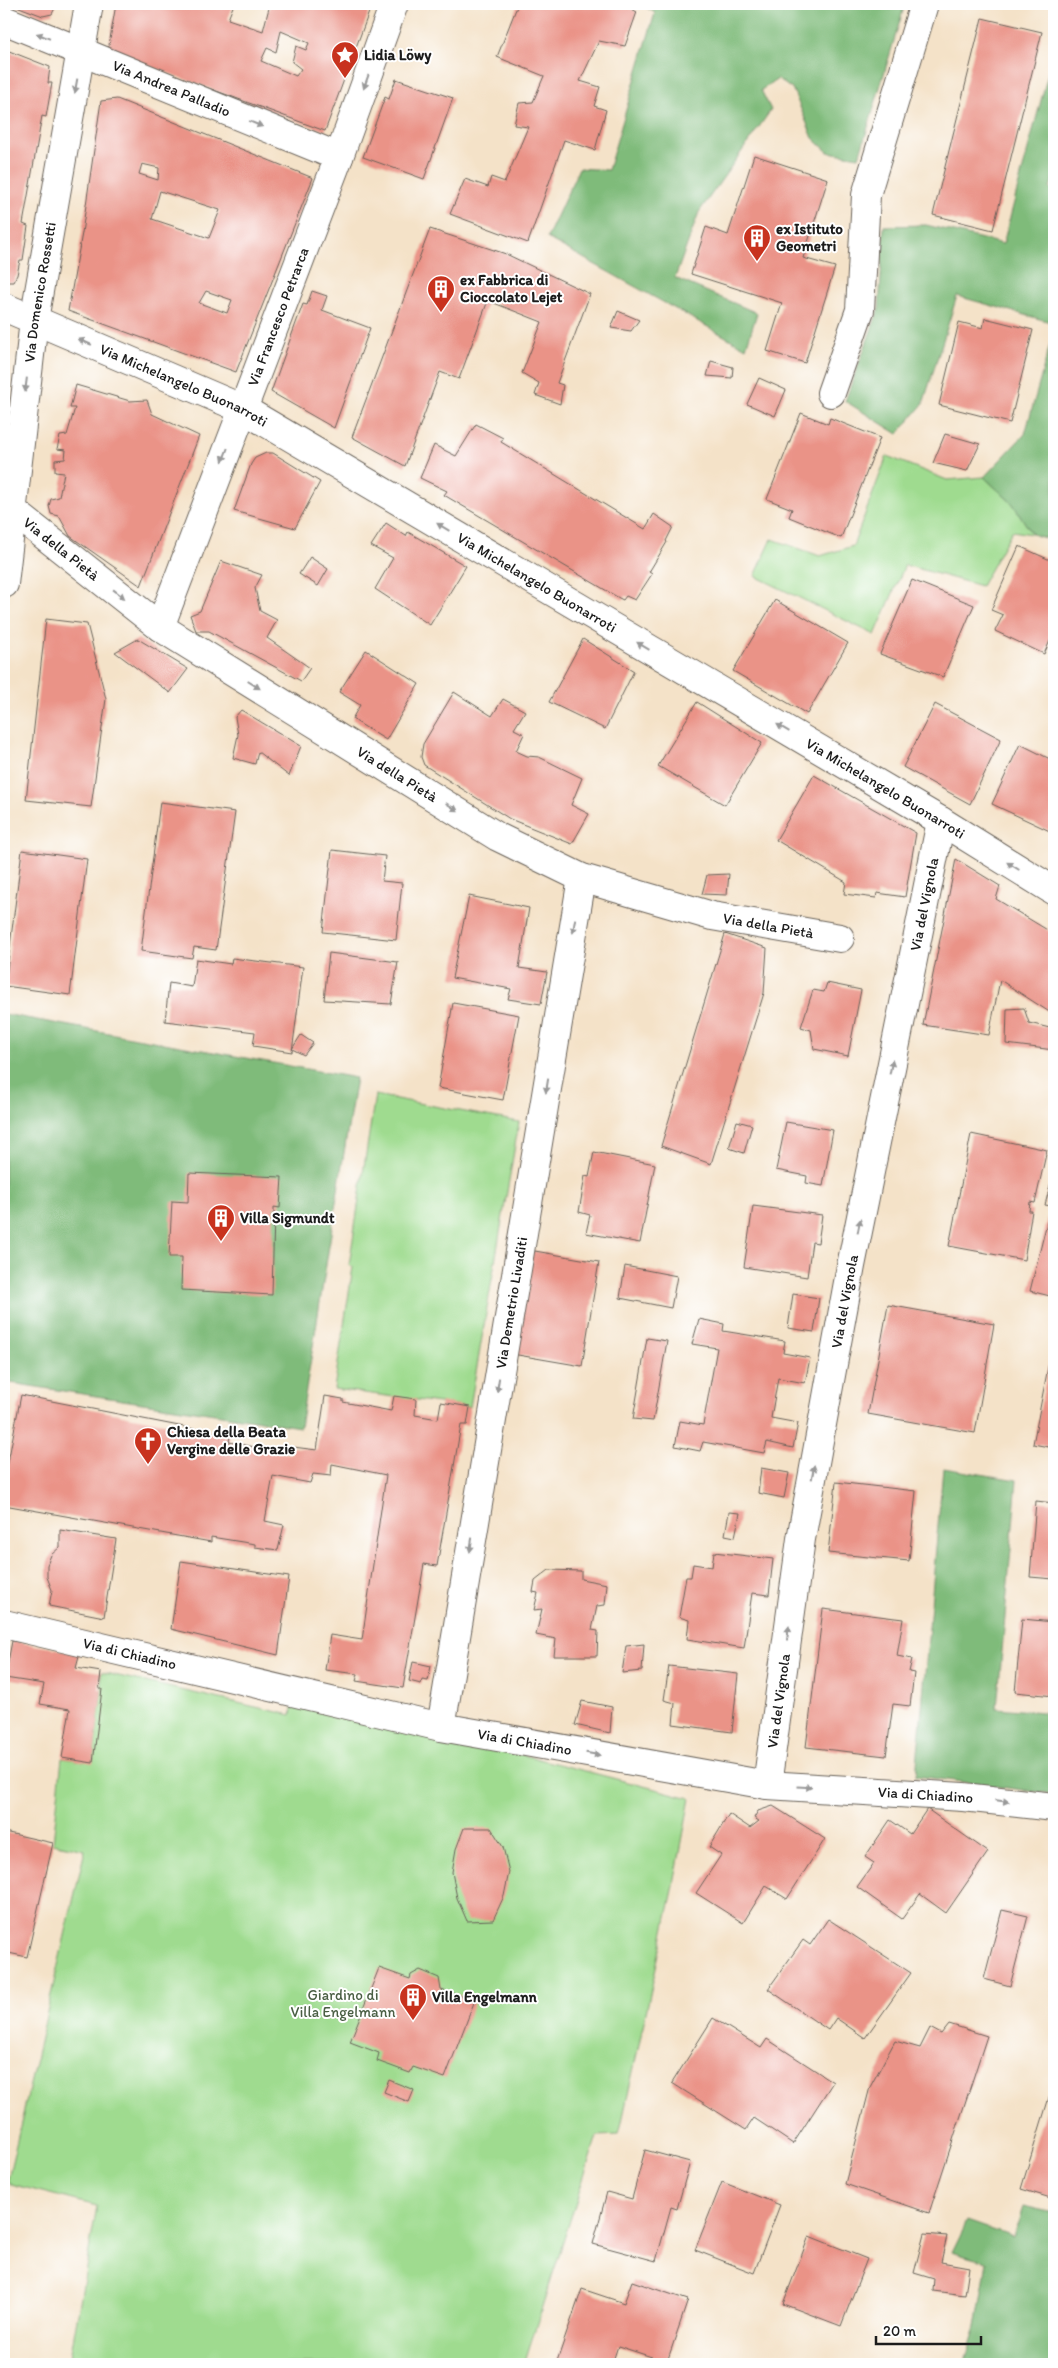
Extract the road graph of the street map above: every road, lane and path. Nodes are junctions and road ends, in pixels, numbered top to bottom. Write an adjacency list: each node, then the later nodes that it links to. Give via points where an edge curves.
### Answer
1 (89, 4): 5 (street, Via Domenico Rossetti)
2 (394, 4): 6 (street, Via Francesco Petrarca, one-way to 6)
3 (924, 4): 9 (street, via 866,194 860,310)
4 (4, 20): 5 (street, Via Andrea Palladio, one-way to 4)
5 (82, 52): 6 (street, Via Andrea Palladio, one-way to 6); 8 (street, Via Domenico Rossetti, one-way to 8)
6 (339, 157): 10 (street, Via Francesco Petrarca)
7 (4, 307): 8 (street, Via Michelangelo Buonarroti)
8 (34, 320): 10 (street, Via Michelangelo Buonarroti, one-way to 8); 11 (street, Via Domenico Rossetti, one-way to 11)
9 (831, 393)
10 (243, 409): 13 (street, Via Francesco Petrarca, one-way to 13); 14 (street, Via Michelangelo Buonarroti, one-way to 10)
11 (8, 509): 12 (street, Via Domenico Rossetti); 13 (street, Via della Pietà, one-way to 13)
12 (4, 584)
13 (160, 627): 15 (street, Via della Pietà, one-way to 15, via 498,837)
14 (941, 821): 16 (street, Via Michelangelo Buonarroti, one-way to 14); 20 (street, Via del Vignola, one-way to 14, via 805,1520 853,1257)
15 (582, 878): 17 (street, Via della Pietà, via 712,916); 19 (street, Via Demetrio Livaditi, one-way to 19)
16 (1054, 891)
17 (840, 938)
18 (4, 1624): 19 (street, Via di Chiadino)
19 (441, 1727): 20 (street, Via di Chiadino, one-way to 20)
20 (767, 1785): 21 (street, Via di Chiadino, one-way to 21, via 946,1795)
21 (1054, 1807)

